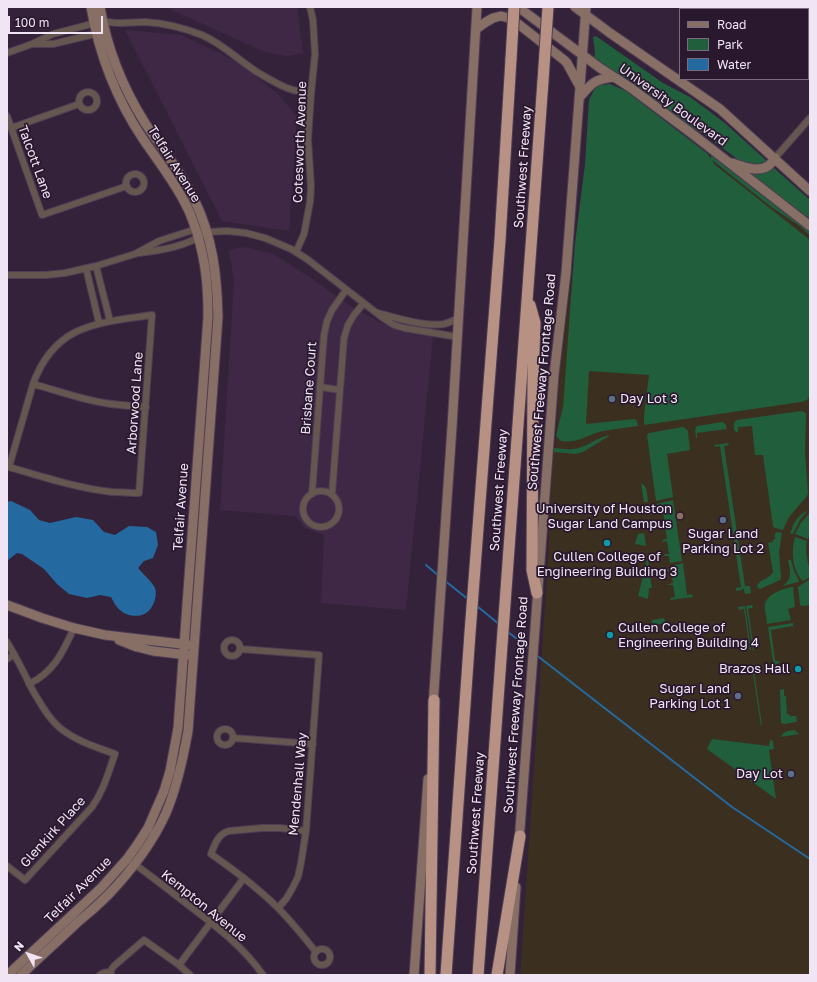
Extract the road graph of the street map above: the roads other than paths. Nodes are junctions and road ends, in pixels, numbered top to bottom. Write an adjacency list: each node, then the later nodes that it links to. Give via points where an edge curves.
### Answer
1 (91, 7): 10 (main road, Telfair Avenue)
2 (100, 7): 10 (main road, Telfair Avenue)
3 (310, 7): 18 (street, Cotesworth Avenue, via 315,54)
4 (477, 7): 11 (main road)
5 (514, 7): 80 (highway, Southwest Freeway, bridge, via 500,240)
6 (518, 7): 15 (main road, University Boulevard)
7 (548, 7): 38 (highway, Southwest Freeway, bridge)
8 (575, 7): 9 (main road, University Boulevard)
9 (585, 11): 15 (main road, Southwest Freeway Frontage Road); 24 (main road, University Boulevard, via 610,33 720,110)
10 (98, 22): 12 (main road, Telfair Avenue); 13 (street, via 53,34); 18 (street, via 161,24 202,35 267,78 287,88)
11 (476, 29): 17 (main road, via 493,18 501,16 512,19 567,63); 41 (main road)
12 (101, 32): 13 (street, via 53,44); 29 (main road, Telfair Avenue, via 111,78 124,107 183,199); 30 (main road, Telfair Avenue, via 132,101 182,177)
13 (32, 44): 14 (street)
14 (7, 53)
15 (582, 55): 16 (main road, University Boulevard); 17 (main road, Southwest Freeway Frontage Road)
16 (613, 77): 19 (main road, via 594,82); 25 (main road, University Boulevard)
17 (580, 87): 19 (main road, Southwest Freeway Frontage Road)
18 (311, 94): 32 (street, Cotesworth Avenue, via 308,139 310,202 304,234)
19 (579, 98): 51 (main road, Southwest Freeway Frontage Road, via 566,273 554,375)
20 (79, 104): 23 (street)
21 (7, 116): 23 (street, Talcott Lane)
22 (810, 118): 24 (street)
23 (11, 128): 26 (street, Talcott Lane, via 42,215)
24 (775, 158): 25 (main road, via 768,166 758,169); 27 (main road, University Boulevard)
25 (728, 162): 28 (main road, University Boulevard)
26 (126, 186)
27 (810, 190)
28 (810, 226)
29 (196, 229): 30 (street); 31 (main road, Telfair Avenue); 33 (street, via 159,240)
30 (207, 232): 31 (street); 32 (street, via 246,233 265,238); 56 (main road, Telfair Avenue, via 215,267 218,317)
31 (199, 238): 33 (street, via 163,250); 56 (main road, Telfair Avenue, via 206,269 208,317)
32 (296, 252): 37 (street)
33 (135, 254): 34 (street)
34 (96, 266): 35 (street); 42 (street)
35 (86, 268): 36 (street, via 46,275); 43 (street)
36 (7, 275)
37 (346, 290): 39 (street); 46 (street, Brisbane Court, via 327,321)
38 (528, 292): 51 (highway, via 535,323 532,570); 81 (highway, Southwest Freeway)
39 (363, 304): 40 (street); 47 (street, Brisbane Court, via 348,325 344,338)
40 (376, 313): 41 (street, via 434,324 446,324); 44 (street, via 394,325)
41 (459, 318): 44 (main road)
42 (110, 321): 43 (street); 48 (street, Arborwood Lane, via 152,315)
43 (98, 323): 45 (street, via 60,342 43,362)
44 (458, 338): 60 (main road)
45 (33, 384): 48 (street, via 98,402); 48 (street, Arborwood Lane, via 9,467 80,486 111,492 139,493)
46 (320, 387): 47 (street); 49 (street, Brisbane Court)
47 (340, 390): 50 (street, Brisbane Court)
48 (146, 407)
49 (312, 494): 50 (street, via 321,491); 50 (street, Brisbane Court, via 306,500 303,512 309,523 320,527 331,524 338,515 339,504)
50 (332, 494)
51 (538, 593): 64 (main road, Southwest Freeway Frontage Road)
52 (7, 605): 53 (main road)
53 (74, 628): 56 (main road); 59 (street, via 56,662 45,674)
54 (7, 642): 57 (street)
55 (240, 648): 62 (street, Mendenhall Way, via 319,655)
56 (189, 650): 65 (main road, Telfair Avenue, via 188,731 180,773 166,813 156,832)
57 (14, 655): 58 (street); 59 (street)
58 (7, 659)
59 (29, 684): 66 (street, Glenkirk Place, via 50,719 59,728 82,742 115,754 100,796 25,880)
60 (434, 700): 78 (main road); 79 (highway)
61 (233, 738): 62 (street)
62 (312, 744): 63 (street, Mendenhall Way)
63 (306, 831): 67 (street, via 262,828 224,832 215,842 211,854); 68 (street, Mendenhall Way, via 298,876 286,899)
64 (520, 836): 82 (highway); 83 (main road, Southwest Freeway Frontage Road)
65 (131, 862): 69 (street, Kempton Avenue); 73 (main road, Telfair Avenue); 74 (main road, Telfair Avenue, via 108,895)
66 (7, 866)
67 (244, 878): 68 (street); 69 (street)
68 (278, 908): 70 (street)
69 (211, 922): 71 (street); 77 (street, Kempton Avenue, via 241,949)
70 (316, 952)
71 (179, 965): 72 (street, via 144,940 114,966); 76 (street)
72 (111, 974): 75 (street)
73 (8, 975)
74 (21, 975)
75 (100, 975)
76 (190, 975)
77 (263, 975)
78 (414, 975)
79 (430, 975)
80 (446, 975)
81 (478, 975)
82 (497, 975)
83 (510, 975)

